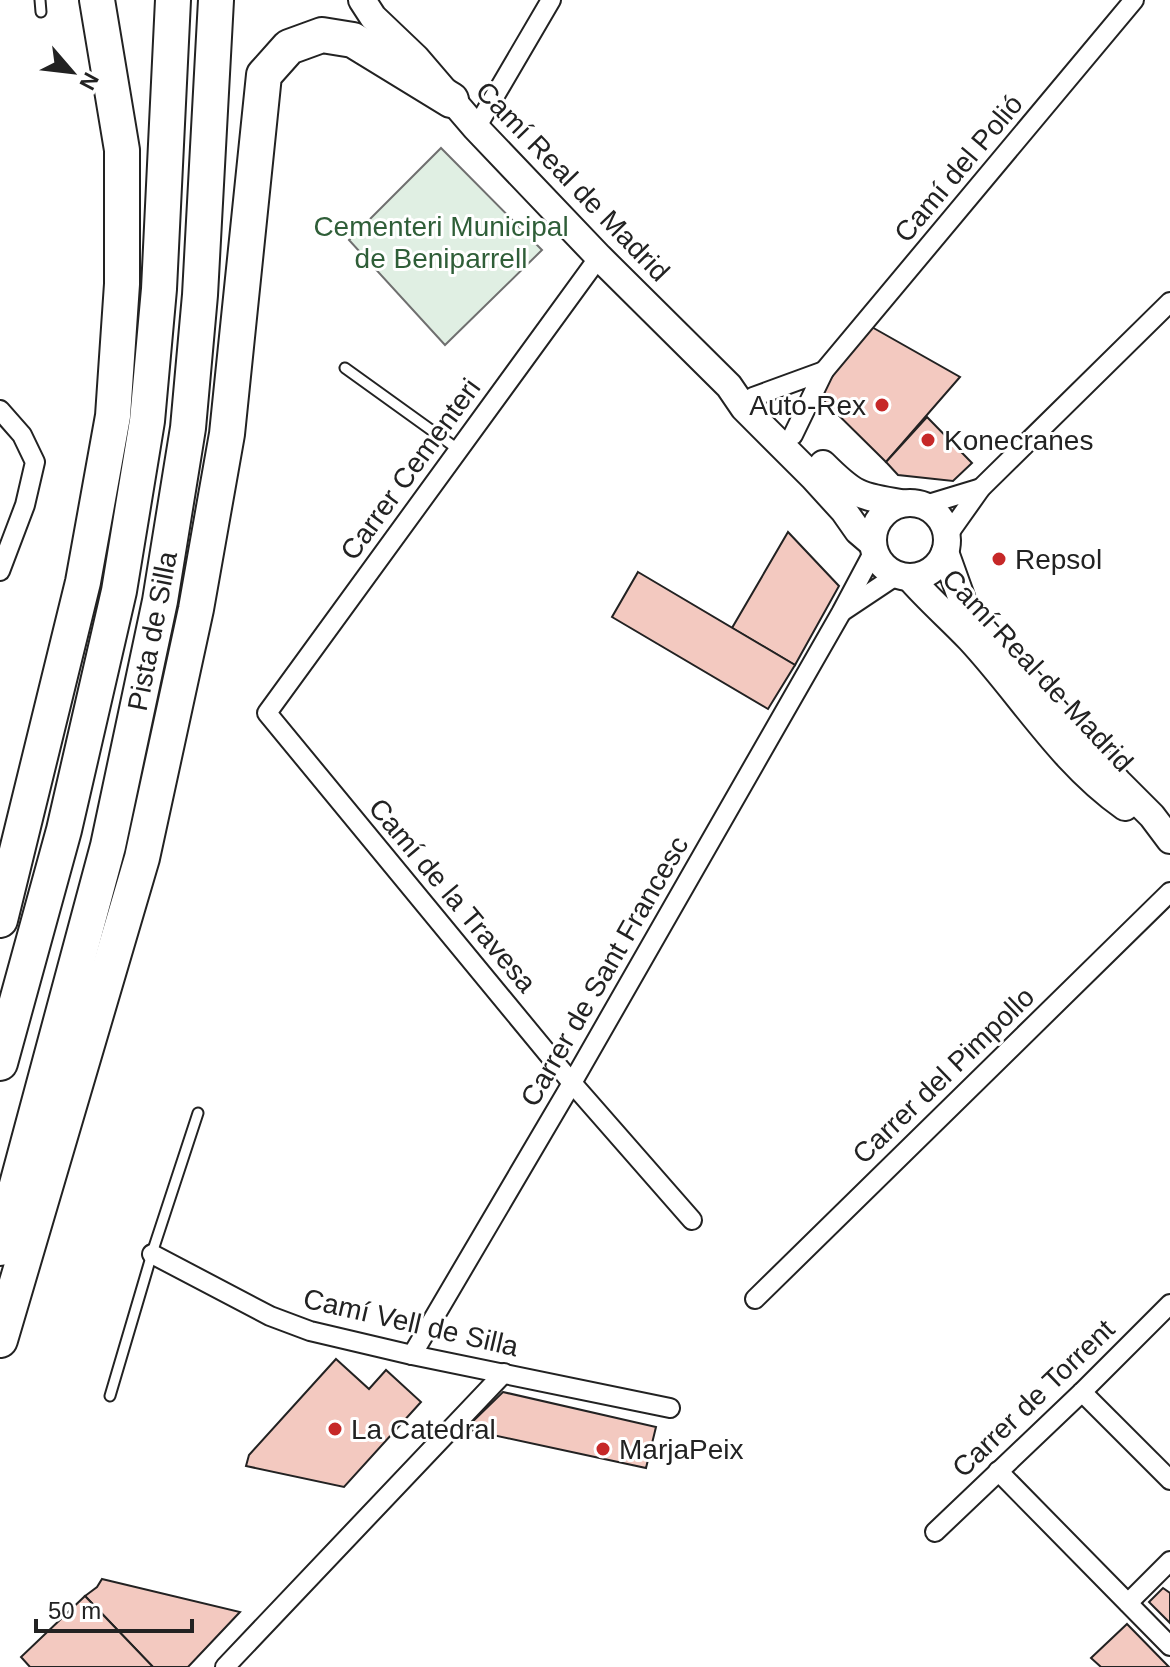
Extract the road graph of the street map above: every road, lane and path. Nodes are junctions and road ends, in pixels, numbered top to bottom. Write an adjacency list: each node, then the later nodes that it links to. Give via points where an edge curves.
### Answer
1 (40, 0): 9 (lane)
2 (97, 0): 31 (highway, via 122,150 122,284 113,416 83,582)
3 (173, 0): 32 (highway, Pista de Silla, via 147,421 119,591 64,830)
4 (216, 0): 36 (highway, Pista de Silla, via 188,428 160,601 108,846)
5 (343, 0): 8 (street, Camí Real de Madrid)
6 (551, 0): 11 (street)
7 (1134, 0): 15 (street, Camí del Polió)
8 (368, 8): 10 (street, Camí Real de Madrid)
9 (41, 12)
10 (451, 100): 11 (street, Camí Real de Madrid); 40 (highway, via 353,40 322,35 289,47 264,75 227,434 196,609 142,858)
11 (476, 128): 12 (street, Camí Real de Madrid)
12 (599, 257): 16 (street, Camí Real de Madrid); 20 (street, Carrer Cementeri)
13 (1170, 302): 21 (street)
14 (345, 368): 20 (lane)
15 (824, 371): 17 (street); 19 (street, Camí del Polió)
16 (729, 386): 17 (street, Camí Real de Madrid); 24 (street, Camí Real de Madrid)
17 (753, 397): 19 (street, Camí Real de Madrid)
18 (0, 410): 25 (street, via 22,435 35,462)
19 (793, 435): 22 (street, Camí Real de Madrid, via 858,494)
20 (459, 450): 28 (street, Carrer Cementeri)
21 (981, 488): 22 (street); 23 (street)
22 (913, 504): 23 (street, via 940,518); 24 (street, via 883,513 876,522)
23 (946, 544): 26 (street, via 931,571); 29 (street, Camí Real de Madrid, via 964,605 982,629)
24 (873, 547): 26 (street, via 883,566); 27 (street, Carrer de Sant Francesc)
25 (0, 571)
26 (903, 576): 27 (street, Carrer de Sant Francesc); 29 (street, Camí Real de Madrid, via 970,639 1065,756 1106,794)
27 (841, 613): 33 (street, Carrer de Sant Francesc)
28 (267, 713): 33 (street, Camí de la Travesa)
29 (1166, 835)
30 (1170, 892): 38 (street, Carrer del Pimpollo)
31 (0, 920)
32 (0, 1063)
33 (572, 1083): 35 (street, Camí de la Travesa); 41 (street, Carrer de Sant Francesc)
34 (198, 1113): 37 (lane)
35 (692, 1220)
36 (0, 1248)
37 (152, 1254): 41 (street, Camí Vell de Silla, via 290,1324); 44 (lane)
38 (755, 1299)
39 (1170, 1304): 43 (street, Carrer de Torrent)
40 (0, 1340)
41 (412, 1355): 42 (street, Camí Vell de Silla)
42 (504, 1373): 45 (street, Camí Vell de Silla); 52 (street)
43 (1082, 1392): 46 (street, Carrer de Torrent); 47 (street)
44 (110, 1396)
45 (670, 1408)
46 (998, 1471): 48 (street, Carrer de Torrent); 50 (street)
47 (1170, 1480)
48 (935, 1532)
49 (1170, 1561): 50 (street)
50 (1128, 1603): 51 (street)
51 (1170, 1646)
52 (225, 1667)

